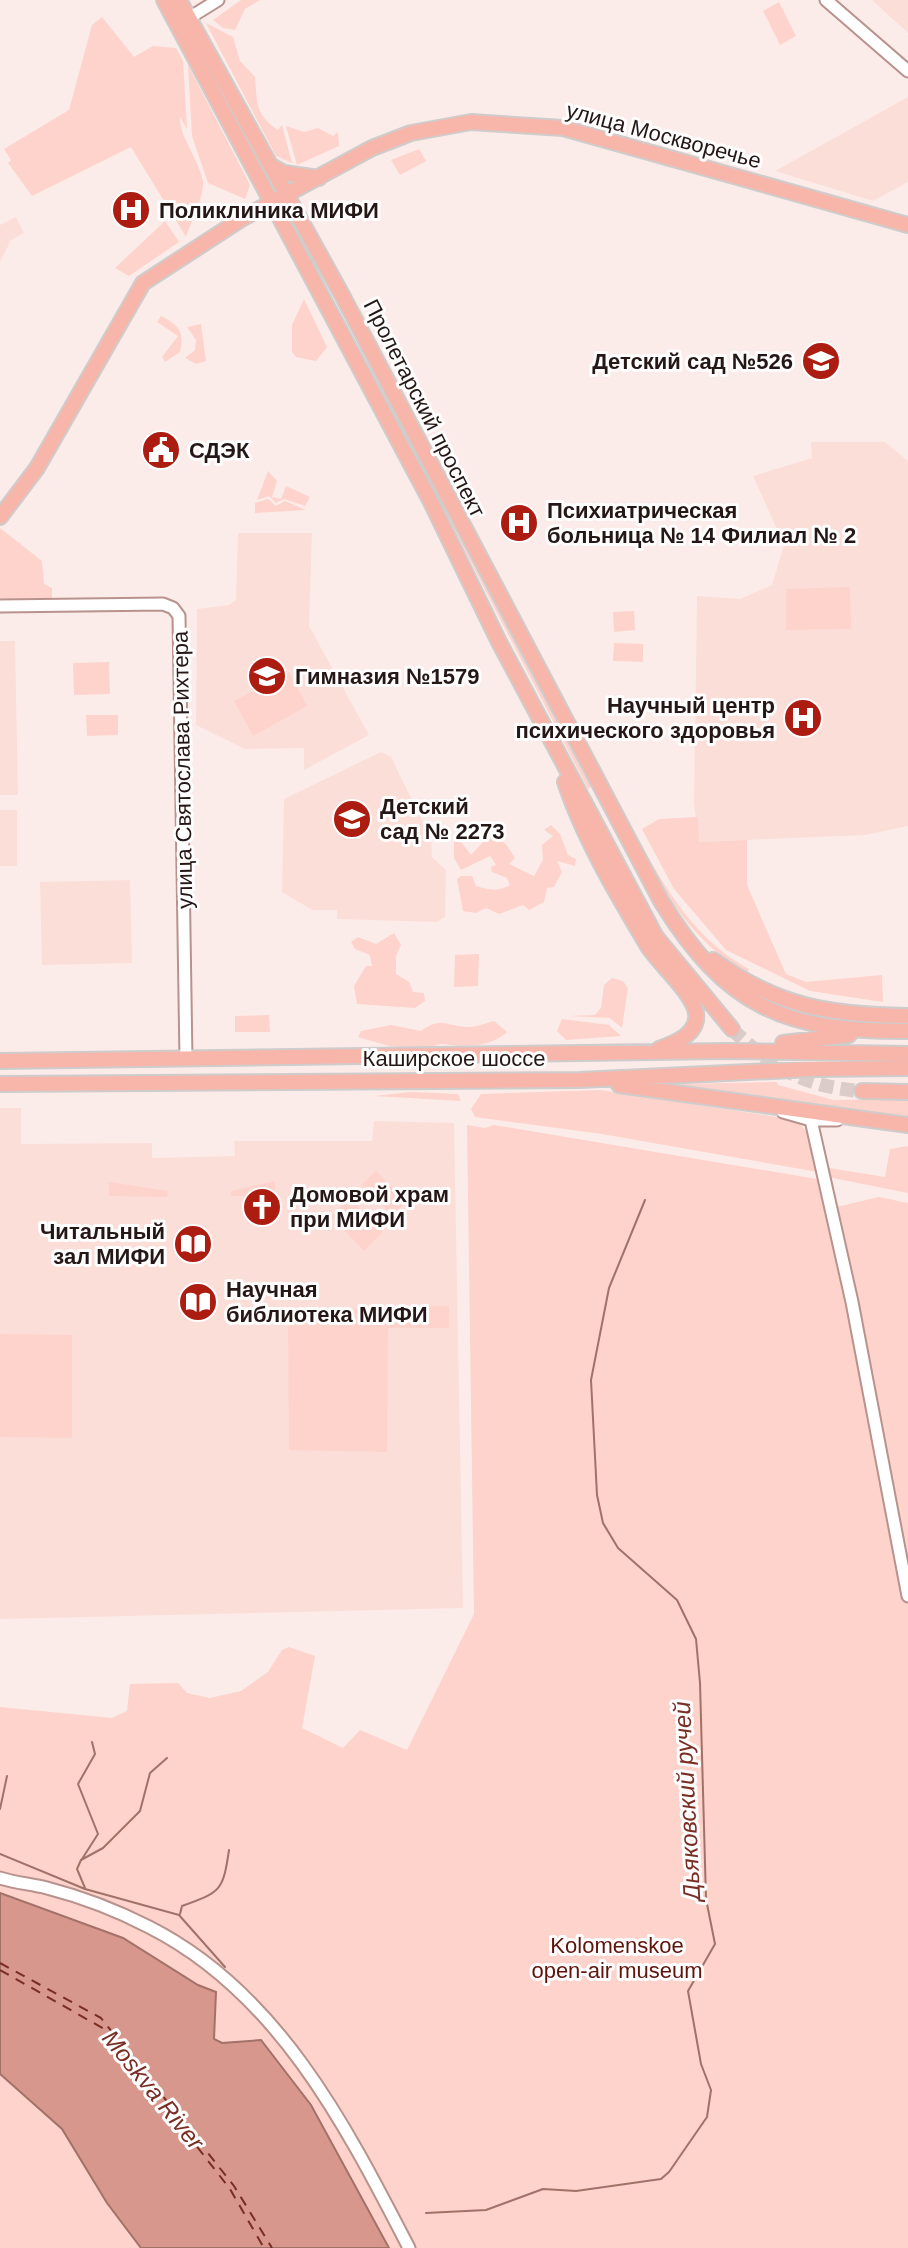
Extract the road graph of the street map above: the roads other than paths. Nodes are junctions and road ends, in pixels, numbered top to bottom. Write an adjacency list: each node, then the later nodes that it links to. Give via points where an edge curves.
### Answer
1 (164, 0): 8 (main road, Пролетарский проспект)
2 (179, 0): 5 (main road, Пролетарский проспект)
3 (218, 0): 5 (street)
4 (826, 0): 6 (street)
5 (189, 18): 7 (main road, Пролетарский проспект)
6 (908, 71)
7 (270, 164): 9 (main road, via 284,173); 10 (main road, Пролетарский проспект)
8 (255, 172): 11 (main road, Пролетарский проспект); 12 (main road, via 256,198)
9 (319, 178): 10 (main road, улица Москворечье); 13 (main road, улица Москворечье, via 411,133 450,123 499,122 569,130); 14 (main road, via 304,205)
10 (287, 195): 11 (main road, улица Москворечье); 14 (main road, Пролетарский проспект)
11 (272, 203): 12 (main road, улица Москворечье); 15 (main road, Пролетарский проспект)
12 (243, 218): 15 (main road, via 268,219); 16 (main road, улица Москворечье, via 138,287 37,468)
13 (908, 225)
14 (307, 230): 19 (main road, Пролетарский проспект)
15 (292, 238): 18 (main road, Пролетарский проспект)
16 (0, 517)
17 (0, 606): 27 (street, улица Святослава Рихтера, via 163,604 179,616)
18 (554, 747): 21 (main road, Пролетарский проспект, via 656,937); 25 (main road, via 573,806 633,921 696,1013 681,1041)
19 (675, 924): 20 (main road, via 711,958 771,996 829,1012); 22 (main road, Пролетарский проспект, via 710,969 761,1008 819,1026)
20 (908, 1016)
21 (732, 1029)
22 (874, 1031): 23 (main road); 24 (main road)
23 (908, 1031)
24 (727, 1051): 25 (main road, Каширское шоссе); 26 (main road, Каширское шоссе)
25 (638, 1054): 27 (main road, Каширское шоссе)
26 (908, 1054)
27 (186, 1059): 28 (main road, Каширское шоссе)
28 (0, 1061)
29 (908, 1068): 30 (main road, Каширское шоссе)
30 (579, 1080): 31 (main road, Каширское шоссе); 34 (main road)
31 (0, 1084)
32 (862, 1091): 33 (main road)
33 (908, 1092)
34 (769, 1104): 35 (main road); 36 (street)
35 (852, 1116): 36 (street); 37 (main road)
36 (811, 1120): 38 (street)
37 (908, 1125)
38 (908, 1596)
39 (0, 1878): 40 (street, via 48,1888 122,1915 164,1935 216,1972 274,2031 322,2091)
40 (409, 2248)

